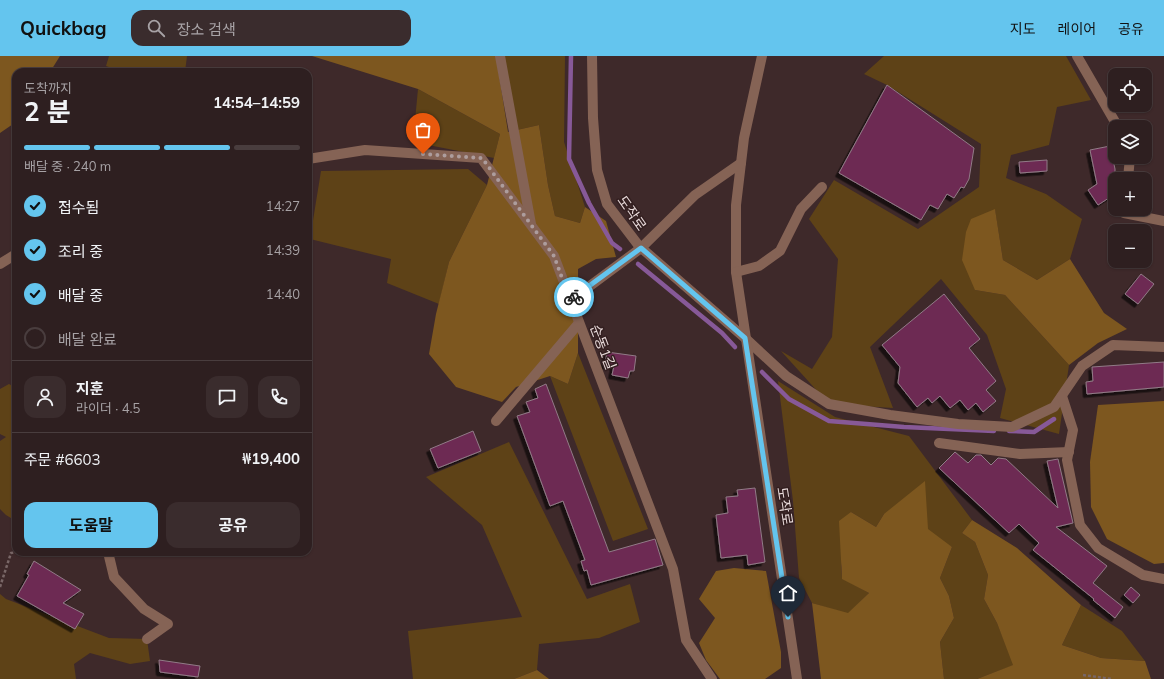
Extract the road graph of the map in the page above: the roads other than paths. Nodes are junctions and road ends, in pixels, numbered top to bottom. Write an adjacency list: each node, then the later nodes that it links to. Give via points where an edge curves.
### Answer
1 (500, 56): 11 (street)
2 (592, 56): 12 (street, 도작로, via 597,170 608,204)
3 (762, 56): 7 (street, 도작로)
4 (1077, 56): 5 (street)
5 (1114, 120)
6 (312, 158): 11 (street, 순동1길, via 365,150 482,158)
7 (741, 163): 12 (street, via 695,195); 15 (street, 도작로, via 736,205)
8 (822, 187): 15 (street, via 801,209 780,251 759,266)
9 (1139, 216): 10 (street)
10 (1164, 221)
11 (531, 226): 16 (street, 순동1길, via 554,256)
12 (641, 248): 16 (street); 18 (street, 도작로)
13 (12, 256): 14 (street)
14 (0, 264)
15 (736, 272): 18 (street, 도작로)
16 (570, 300): 17 (street, 순동1길)
17 (579, 323): 21 (street); 27 (street, 순동1길, via 673,569 686,640)
18 (745, 338): 20 (street, via 786,376 829,404 951,423 1012,427 1054,407); 28 (street, 도작로)
19 (1164, 347): 20 (street, via 1113,345 1082,366)
20 (1062, 396): 23 (street, via 1073,430)
21 (496, 422)
22 (939, 443): 23 (street, via 1020,454)
23 (1069, 452): 25 (street, via 1067,460 1080,525 1098,548 1143,575)
24 (109, 556): 26 (street, via 114,577 144,609 168,624)
25 (1164, 579)
26 (147, 639)
27 (712, 679)
28 (797, 679)

